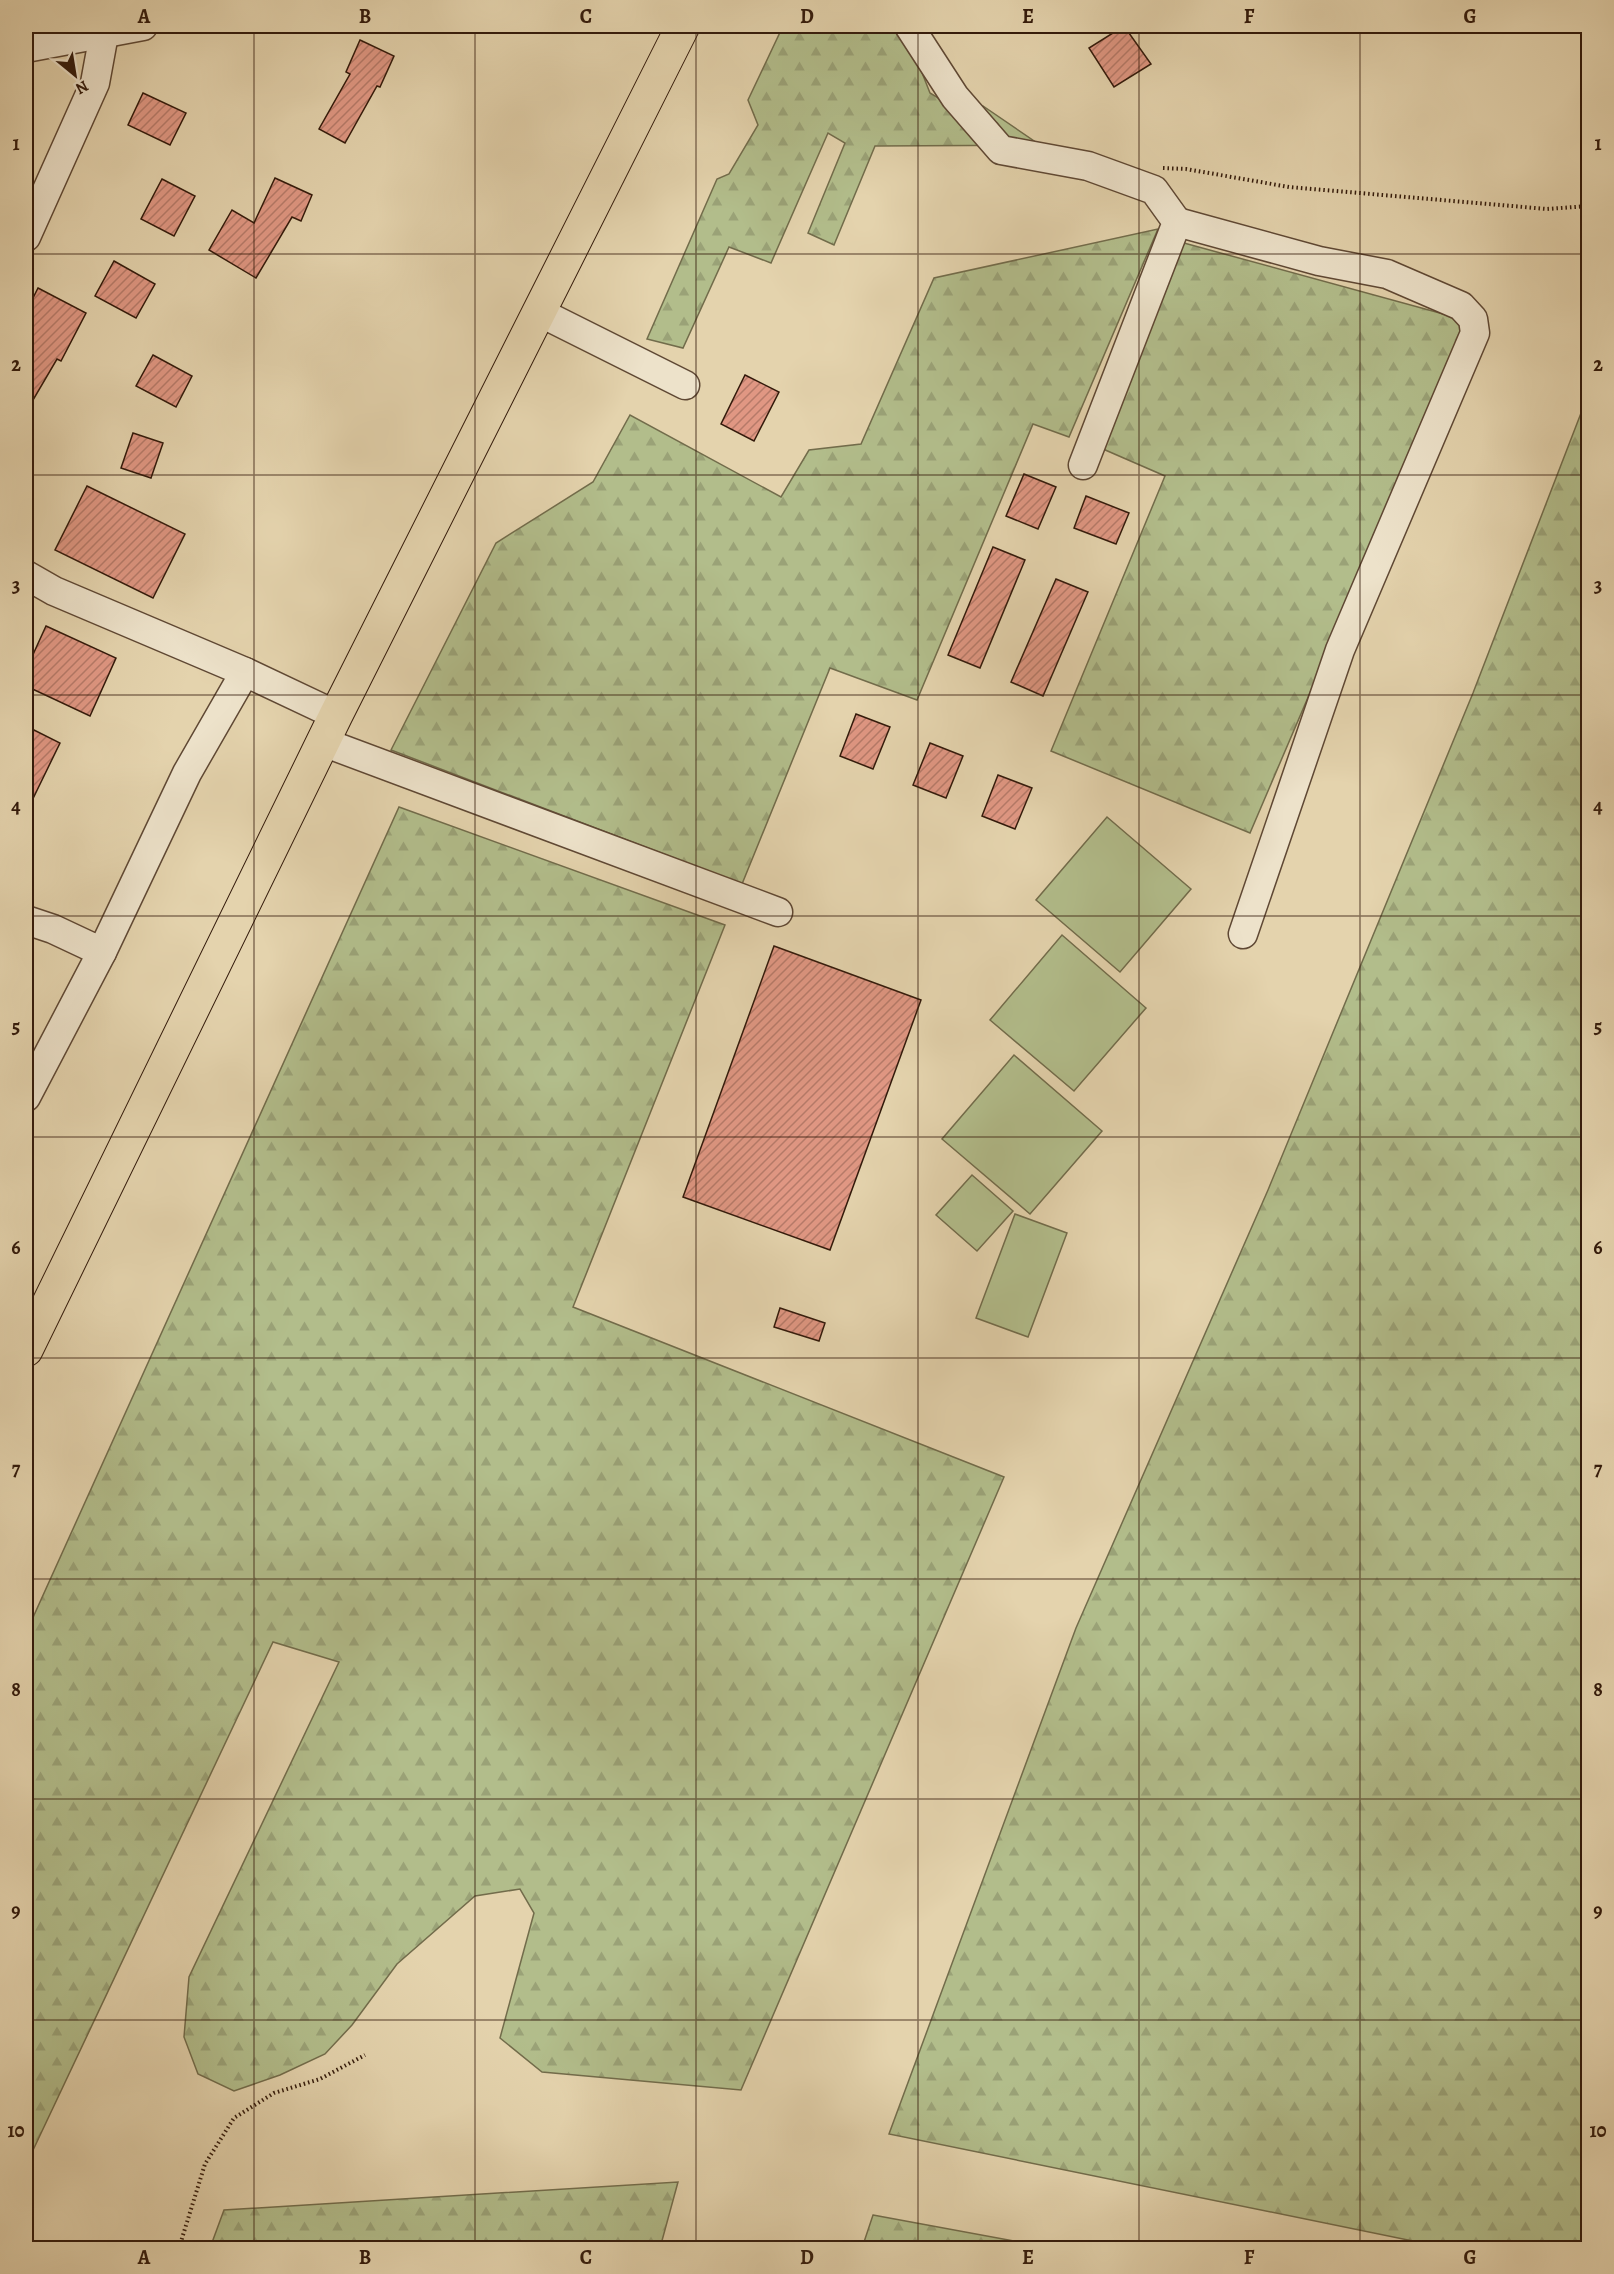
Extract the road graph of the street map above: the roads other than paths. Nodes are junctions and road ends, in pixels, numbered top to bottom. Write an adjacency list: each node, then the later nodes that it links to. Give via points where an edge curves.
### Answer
1 (143, 26): 4 (lane)
2 (682, 26): 8 (main road)
3 (909, 26): 6 (lane, via 955,97 1001,150 1088,166 1154,190)
4 (104, 34): 5 (lane); 7 (lane, via 95,84)
5 (26, 48)
6 (1177, 222): 10 (lane); 16 (lane, via 1319,261 1387,274 1461,306 1473,319 1475,333 1340,650)
7 (26, 237)
8 (539, 312): 9 (lane); 13 (main road)
9 (685, 385)
10 (1083, 465)
11 (26, 575): 12 (lane, via 54,591)
12 (245, 672): 13 (lane); 17 (lane, via 187,772)
13 (330, 728): 14 (lane); 19 (main road)
14 (778, 912)
15 (26, 920): 17 (lane)
16 (1243, 934)
17 (102, 952): 18 (lane)
18 (26, 1097)
19 (26, 1350)

